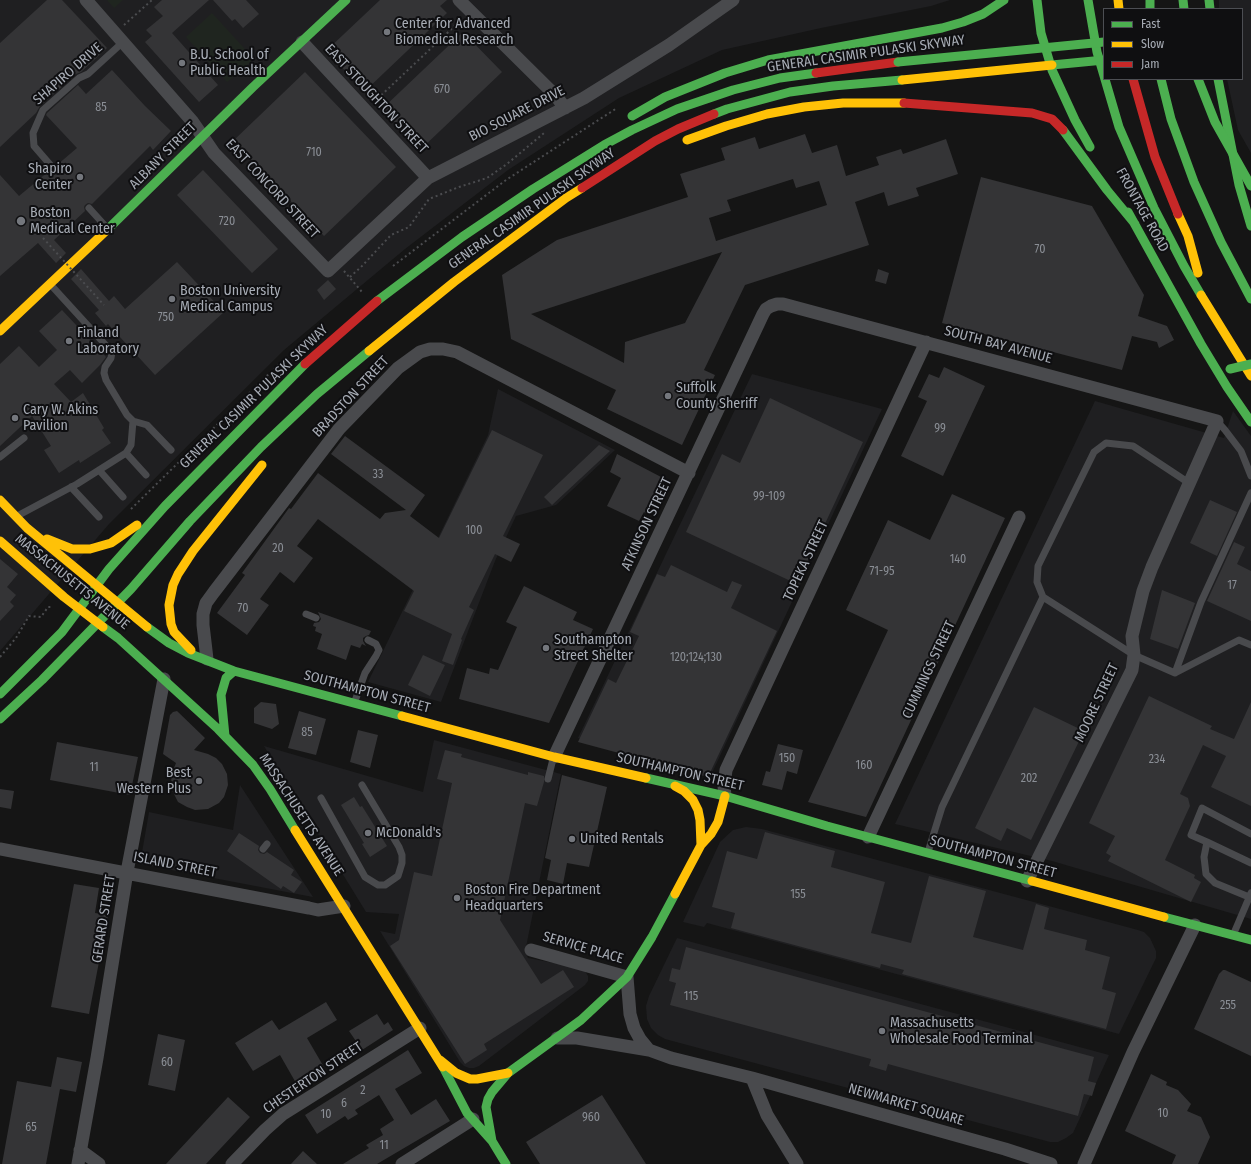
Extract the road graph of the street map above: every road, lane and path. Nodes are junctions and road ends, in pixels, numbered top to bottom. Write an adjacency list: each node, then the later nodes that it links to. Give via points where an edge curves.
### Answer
1 (86, 0): 10 (street, EAST CONCORD STREET)
2 (152, 0): 10 (path)
3 (346, 0): 11 (main road, ALBANY STREET)
4 (459, 0): 21 (street)
5 (733, 0): 21 (street, BIO SQUARE DRIVE, via 669,45)
6 (1004, 0): 22 (main road, via 983,14 956,24 768,60 725,73 665,97)
7 (1037, 0): 27 (main road, via 1044,43 1057,82 1074,120)
8 (1088, 0): 14 (main road)
9 (462, 18): 20 (path)
10 (119, 38): 24 (street, EAST CONCORD STREET); 29 (lane, SHAPIRO DRIVE, via 88,74 79,78 43,110 33,134 34,146)
11 (302, 42): 24 (main road, ALBANY STREET); 32 (street, EAST STOUGHTON STREET)
12 (1103, 42): 34 (main road, GENERAL CASIMIR PULASKI SKYWAY, bridge, via 898,62 780,78 733,90 694,103 632,130)
13 (1103, 60): 31 (main road, GENERAL CASIMIR PULASKI SKYWAY, bridge, via 790,92 746,103 678,129)
14 (1103, 75)
15 (1104, 80): 46 (main road, via 1127,148 1164,228)
16 (1133, 80): 46 (main road, via 1163,180 1188,236)
17 (1161, 80): 45 (main road, via 1194,182 1221,242)
18 (1198, 80): 33 (main road, bridge, via 1218,128)
19 (1218, 80): 37 (main road, via 1239,185)
20 (372, 104)
21 (565, 108): 32 (street, BIO SQUARE DRIVE)
22 (624, 120)
23 (545, 132): 42 (path, via 487,178 429,199 409,226 391,235)
24 (204, 136): 38 (main road, ALBANY STREET); 41 (street, EAST CONCORD STREET, via 214,153)
25 (681, 142): 36 (main road, via 767,114 843,103 892,102 1032,113 1052,119 1059,125)
26 (580, 149): 34 (main road)
27 (1096, 156)
28 (642, 161): 31 (main road)
29 (53, 168)
30 (1102, 168): 36 (main road, FRONTAGE ROAD)
31 (602, 174): 56 (main road, GENERAL CASIMIR PULASKI SKYWAY, via 454,282)
32 (428, 178): 41 (street, BIO SQUARE DRIVE)
33 (1251, 186)
34 (533, 189): 75 (main road, GENERAL CASIMIR PULASKI SKYWAY, via 424,264 321,349)
35 (88, 208): 38 (lane)
36 (1135, 224): 52 (main road, FRONTAGE ROAD, via 1183,314)
37 (1251, 226)
38 (108, 229): 43 (main road, ALBANY STREET)
39 (43, 238): 47 (path, bridge)
40 (343, 269): 42 (path)
41 (328, 271)
42 (350, 277): 44 (path)
43 (50, 284): 49 (main road, ALBANY STREET); 57 (lane, via 112,352 105,367 106,380 127,416)
44 (362, 292)
45 (1251, 299)
46 (1206, 304): 53 (main road)
47 (104, 305)
48 (771, 306): 50 (street, SOUTH BAY AVENUE, via 783,304); 67 (street, ATKINSON STREET, via 763,314)
49 (0, 331)
50 (926, 342): 58 (street, SOUTH BAY AVENUE); 105 (street, TOPEKA STREET, via 726,770)
51 (1251, 364): 52 (main road, bridge, via 1230,369)
52 (1220, 376): 55 (main road, FRONTAGE ROAD)
53 (1251, 376)
54 (1245, 384): 55 (main road)
55 (1227, 386): 59 (main road, FRONTAGE ROAD)
56 (306, 403): 61 (main road); 83 (main road, GENERAL CASIMIR PULASKI SKYWAY, via 190,521)
57 (133, 421): 62 (lane, via 147,425); 63 (lane, via 132,445)
58 (1217, 421): 69 (lane, via 1241,451); 70 (street, MOORE STREET)
59 (1251, 422)
60 (24, 438): 65 (lane)
61 (279, 444)
62 (171, 450)
63 (126, 453): 66 (lane); 68 (lane)
64 (270, 456): 93 (main road, via 193,551 173,585 169,610 174,632 190,650)
65 (0, 457)
66 (99, 470): 71 (lane); 73 (lane)
67 (689, 472): 93 (street, BRADSTON STREET, via 457,352 430,348 398,368 339,429 206,603 203,625); 101 (street, ATKINSON STREET)
68 (146, 475)
69 (1251, 476)
70 (1189, 483): 82 (lane, via 1133,446 1106,443 1094,452 1038,566 1037,582); 91 (street, MOORE STREET, via 1143,591 1132,636)
71 (71, 487): 76 (lane); 77 (lane)
72 (1251, 493): 95 (lane, via 1201,602)
73 (123, 497)
74 (0, 500): 76 (main road, MASSACHUSETTS AVENUE)
75 (165, 506): 79 (main road, via 118,540 90,549 62,546); 81 (main road, GENERAL CASIMIR PULASKI SKYWAY, via 108,569)
76 (16, 517): 79 (main road, MASSACHUSETTS AVENUE)
77 (99, 517)
78 (1019, 517): 108 (street, CUMMINGS STREET)
79 (27, 528): 81 (main road, MASSACHUSETTS AVENUE)
80 (0, 541): 85 (main road, MASSACHUSETTS AVENUE)
81 (97, 586): 83 (main road, MASSACHUSETTS AVENUE); 85 (main road, GENERAL CASIMIR PULASKI SKYWAY)
82 (1043, 597): 91 (lane); 112 (lane, via 942,807)
83 (118, 602): 88 (main road, GENERAL CASIMIR PULASKI SKYWAY); 93 (main road, SOUTHAMPTON STREET, via 169,643)
84 (55, 607): 92 (path, via 48,607 41,617 29,616 16,638)
85 (79, 609): 88 (main road, MASSACHUSETTS AVENUE); 97 (main road, GENERAL CASIMIR PULASKI SKYWAY, via 62,632)
86 (306, 614): 87 (lane)
87 (316, 618)
88 (97, 622): 96 (main road, MASSACHUSETTS AVENUE); 99 (main road, GENERAL CASIMIR PULASKI SKYWAY, via 42,680)
89 (368, 640): 98 (lane, via 376,644 379,650 365,673)
90 (1251, 645): 95 (lane, via 1239,640)
91 (1134, 655): 95 (lane); 115 (street, MOORE STREET, via 1132,670)
92 (0, 657)
93 (207, 660): 94 (main road, SOUTHAMPTON STREET)
94 (234, 671): 98 (main road, SOUTHAMPTON STREET); 100 (main road, via 226,678 220,695)
95 (1176, 673)
96 (164, 679): 100 (main road, MASSACHUSETTS AVENUE); 114 (street, GERARD STREET)
97 (0, 694)
98 (354, 703): 101 (main road, SOUTHAMPTON STREET)
99 (0, 719)
100 (225, 736): 117 (main road, MASSACHUSETTS AVENUE, via 259,772)
101 (554, 757): 102 (lane); 103 (main road, SOUTHAMPTON STREET)
102 (548, 779)
103 (669, 783): 105 (main road, SOUTHAMPTON STREET); 110 (main road, via 684,791 693,800 700,820)
104 (362, 785): 106 (lane, via 402,855 398,876 385,885 378,885 365,877)
105 (725, 796): 108 (main road, SOUTHAMPTON STREET); 110 (main road, via 718,822)
106 (321, 798)
107 (1251, 834): 109 (lane, via 1202,808 1191,834)
108 (868, 837): 112 (main road, SOUTHAMPTON STREET)
109 (1207, 842): 113 (lane); 116 (lane, via 1204,857 1206,874 1215,882)
110 (701, 845): 122 (main road, via 652,937)
111 (0, 849): 114 (street, ISLAND STREET)
112 (928, 854): 115 (main road, SOUTHAMPTON STREET)
113 (1251, 863)
114 (127, 872): 117 (street, ISLAND STREET, via 318,910); 131 (street, GERARD STREET, via 98,1058)
115 (1027, 881): 118 (main road, SOUTHAMPTON STREET)
116 (1250, 895): 119 (lane)
117 (344, 906): 123 (main road, MASSACHUSETTS AVENUE)
118 (1195, 925): 119 (main road, SOUTHAMPTON STREET); 139 (street, via 1133,1052)
119 (1233, 935): 120 (main road, SOUTHAMPTON STREET)
120 (1251, 940)
121 (531, 950): 122 (street, SERVICE PLACE)
122 (627, 977): 124 (main road, via 581,1020); 125 (street, via 630,1014 634,1028)
123 (420, 1028): 126 (main road, MASSACHUSETTS AVENUE); 134 (street, CHESTERTON STREET, via 283,1114)
124 (555, 1038): 125 (street, NEWMARKET SQUARE, via 582,1038); 127 (main road)
125 (649, 1050): 128 (street, NEWMARKET SQUARE)
126 (439, 1059): 127 (main road, via 456,1074 470,1079); 129 (main road, MASSACHUSETTS AVENUE, via 453,1090)
127 (508, 1073): 130 (main road, via 496,1086 487,1102)
128 (752, 1078): 137 (street, via 767,1115); 138 (street, NEWMARKET SQUARE)
129 (473, 1119): 130 (main road, MASSACHUSETTS AVENUE); 135 (street)
130 (492, 1141): 136 (main road, MASSACHUSETTS AVENUE)
131 (80, 1150): 132 (street, GERARD STREET); 133 (street)
132 (78, 1164)
133 (99, 1164)
134 (232, 1164)
135 (402, 1164)
136 (506, 1164)
137 (797, 1164)
138 (1051, 1164)
139 (1084, 1164)

